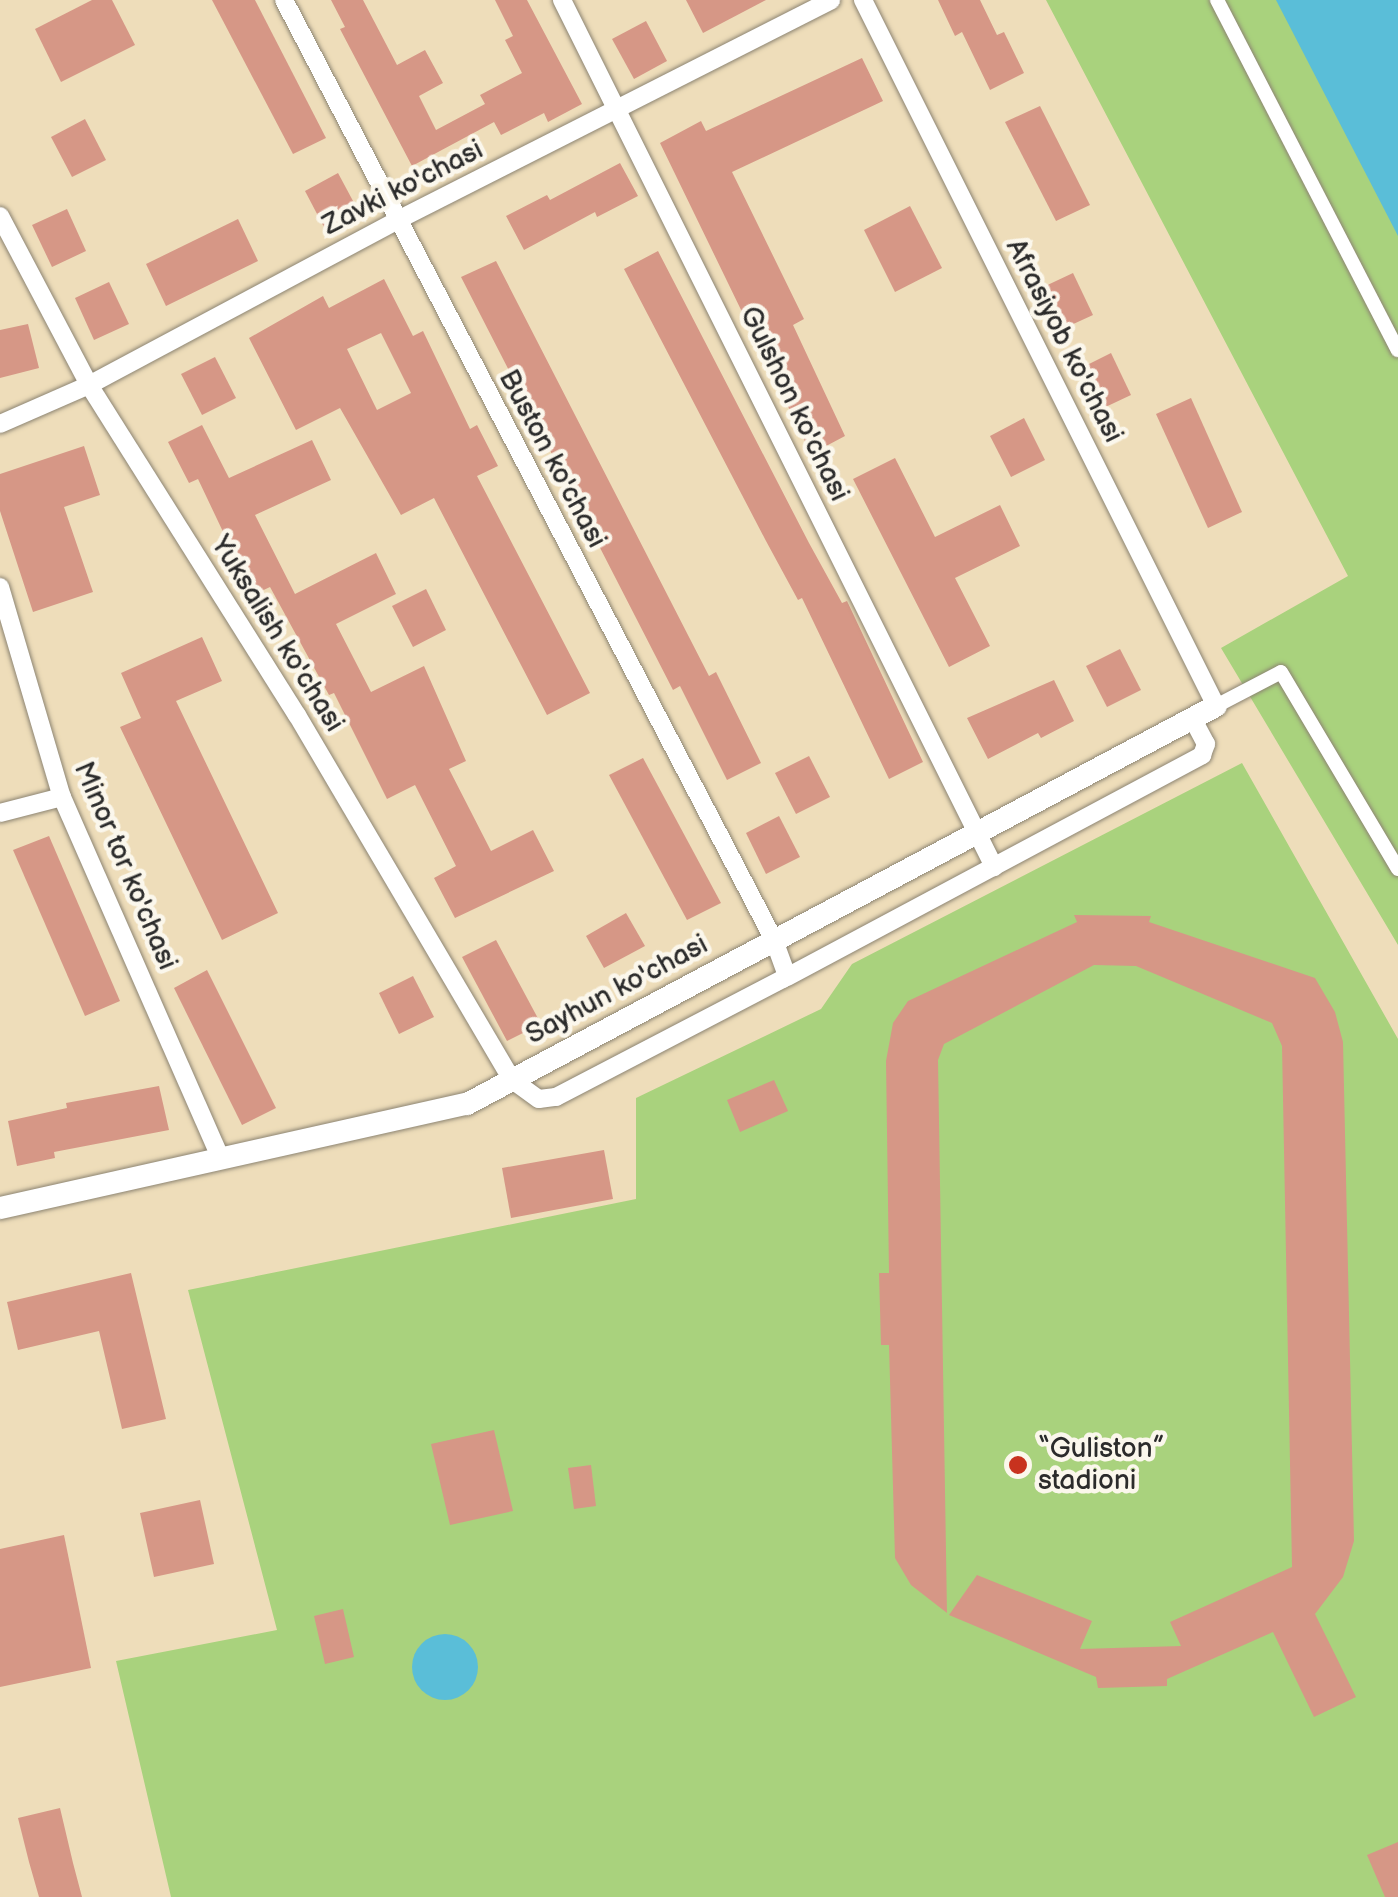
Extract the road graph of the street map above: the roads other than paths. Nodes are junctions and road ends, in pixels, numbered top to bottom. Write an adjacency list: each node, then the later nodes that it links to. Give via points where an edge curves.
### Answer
1 (284, 0): 8 (street, Buston ko'chasi)
2 (562, 0): 6 (street, Gulshon ko'chasi)
3 (830, 0): 6 (street, Zavki ko'chasi)
4 (864, 0): 13 (street, Afrasiyob ko'chasi)
5 (1217, 0): 9 (street)
6 (617, 109): 8 (street, Zavki ko'chasi); 17 (street, Gulshon ko'chasi)
7 (0, 216): 10 (street, Yuksalish ko'chasi)
8 (396, 221): 10 (street, Zavki ko'chasi); 20 (street, Buston ko'chasi)
9 (1398, 350)
10 (89, 385): 11 (street, Zavki ko'chasi); 22 (street, Yuksalish ko'chasi, via 296,714)
11 (0, 424)
12 (0, 587): 15 (street, Minor tor ko'chasi)
13 (1216, 706): 14 (street, Sayhun ko'chasi); 19 (street, via 1281,672)
14 (1192, 718): 17 (street, Sayhun ko'chasi); 18 (street, via 1206,744 1202,755)
15 (62, 797): 16 (street); 23 (street, Minor tor ko'chasi)
16 (0, 813)
17 (977, 833): 18 (street, Gulshon ko'chasi); 20 (street, Sayhun ko'chasi)
18 (994, 868): 21 (street)
19 (1398, 869)
20 (775, 942): 21 (street, Buston ko'chasi); 22 (street, Sayhun ko'chasi)
21 (787, 977): 22 (street, via 556,1098 540,1099)
22 (511, 1080): 23 (street, Sayhun ko'chasi, via 467,1104)
23 (221, 1159): 24 (street, Sayhun ko'chasi)
24 (0, 1208)

